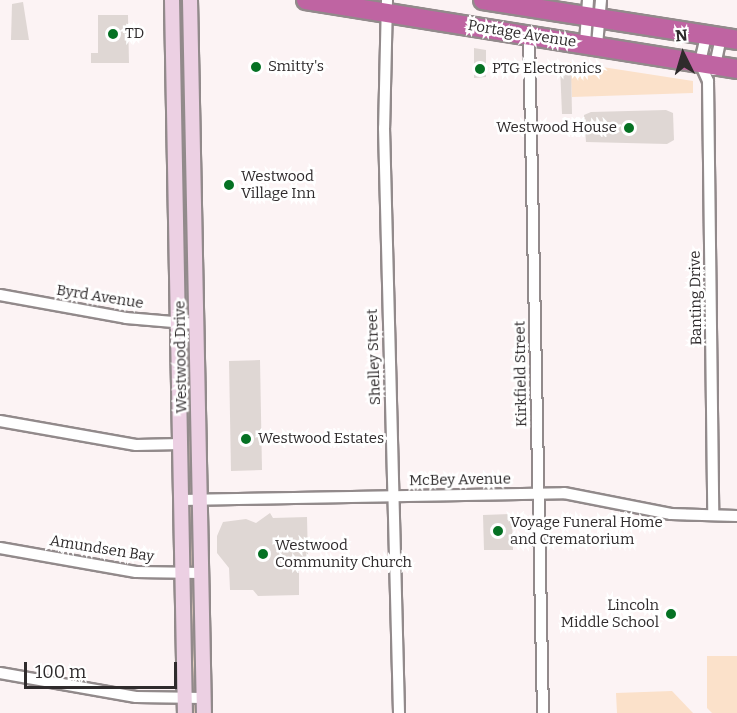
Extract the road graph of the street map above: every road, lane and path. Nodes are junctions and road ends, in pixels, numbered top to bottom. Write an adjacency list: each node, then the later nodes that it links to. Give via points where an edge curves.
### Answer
1 (172, 0): 14 (street, Westwood Drive)
2 (190, 0): 15 (street, Westwood Drive)
3 (306, 0): 6 (highway, Portage Avenue)
4 (483, 0): 7 (highway, Portage Avenue)
5 (601, 0): 7 (street)
6 (387, 6): 8 (highway, Portage Avenue); 19 (street, Shelley Street, via 384,128)
7 (593, 12): 9 (highway, Portage Avenue); 10 (street)
8 (529, 34): 10 (highway, Portage Avenue); 18 (street, Kirkfield Street)
9 (721, 38): 12 (street, Banting Drive); 12 (street, Banting Drive)
10 (591, 44): 12 (highway, Portage Avenue)
11 (737, 69): 12 (highway, Portage Avenue)
12 (708, 70): 22 (street, Banting Drive)
13 (0, 296): 14 (street, Byrd Avenue, via 126,318)
14 (180, 321): 15 (street, Byrd Avenue); 17 (street, Westwood Drive)
15 (197, 324): 21 (street, Westwood Drive)
16 (0, 421): 17 (street, via 136,445)
17 (181, 444): 20 (street, Westwood Drive)
18 (538, 493): 19 (street, McBey Avenue); 22 (street, McBey Avenue, via 582,494 662,512); 33 (street, Kirkfield Street)
19 (394, 496): 21 (street, McBey Avenue); 32 (street, Shelley Street)
20 (182, 500): 21 (street, McBey Avenue); 25 (street, Westwood Drive)
21 (200, 500): 26 (street, Westwood Drive)
22 (713, 515): 23 (street, McBey Avenue)
23 (737, 516)
24 (0, 548): 25 (street, Amundsen Bay, via 136,572)
25 (182, 572): 26 (street, Amundsen Bay); 28 (street, Westwood Drive)
26 (201, 573): 29 (street, Westwood Drive)
27 (0, 673): 28 (street, via 136,698)
28 (185, 698): 29 (street); 30 (street, Westwood Drive)
29 (203, 698): 31 (street, Westwood Drive)
30 (185, 713)
31 (204, 713)
32 (399, 713)
33 (543, 713)

